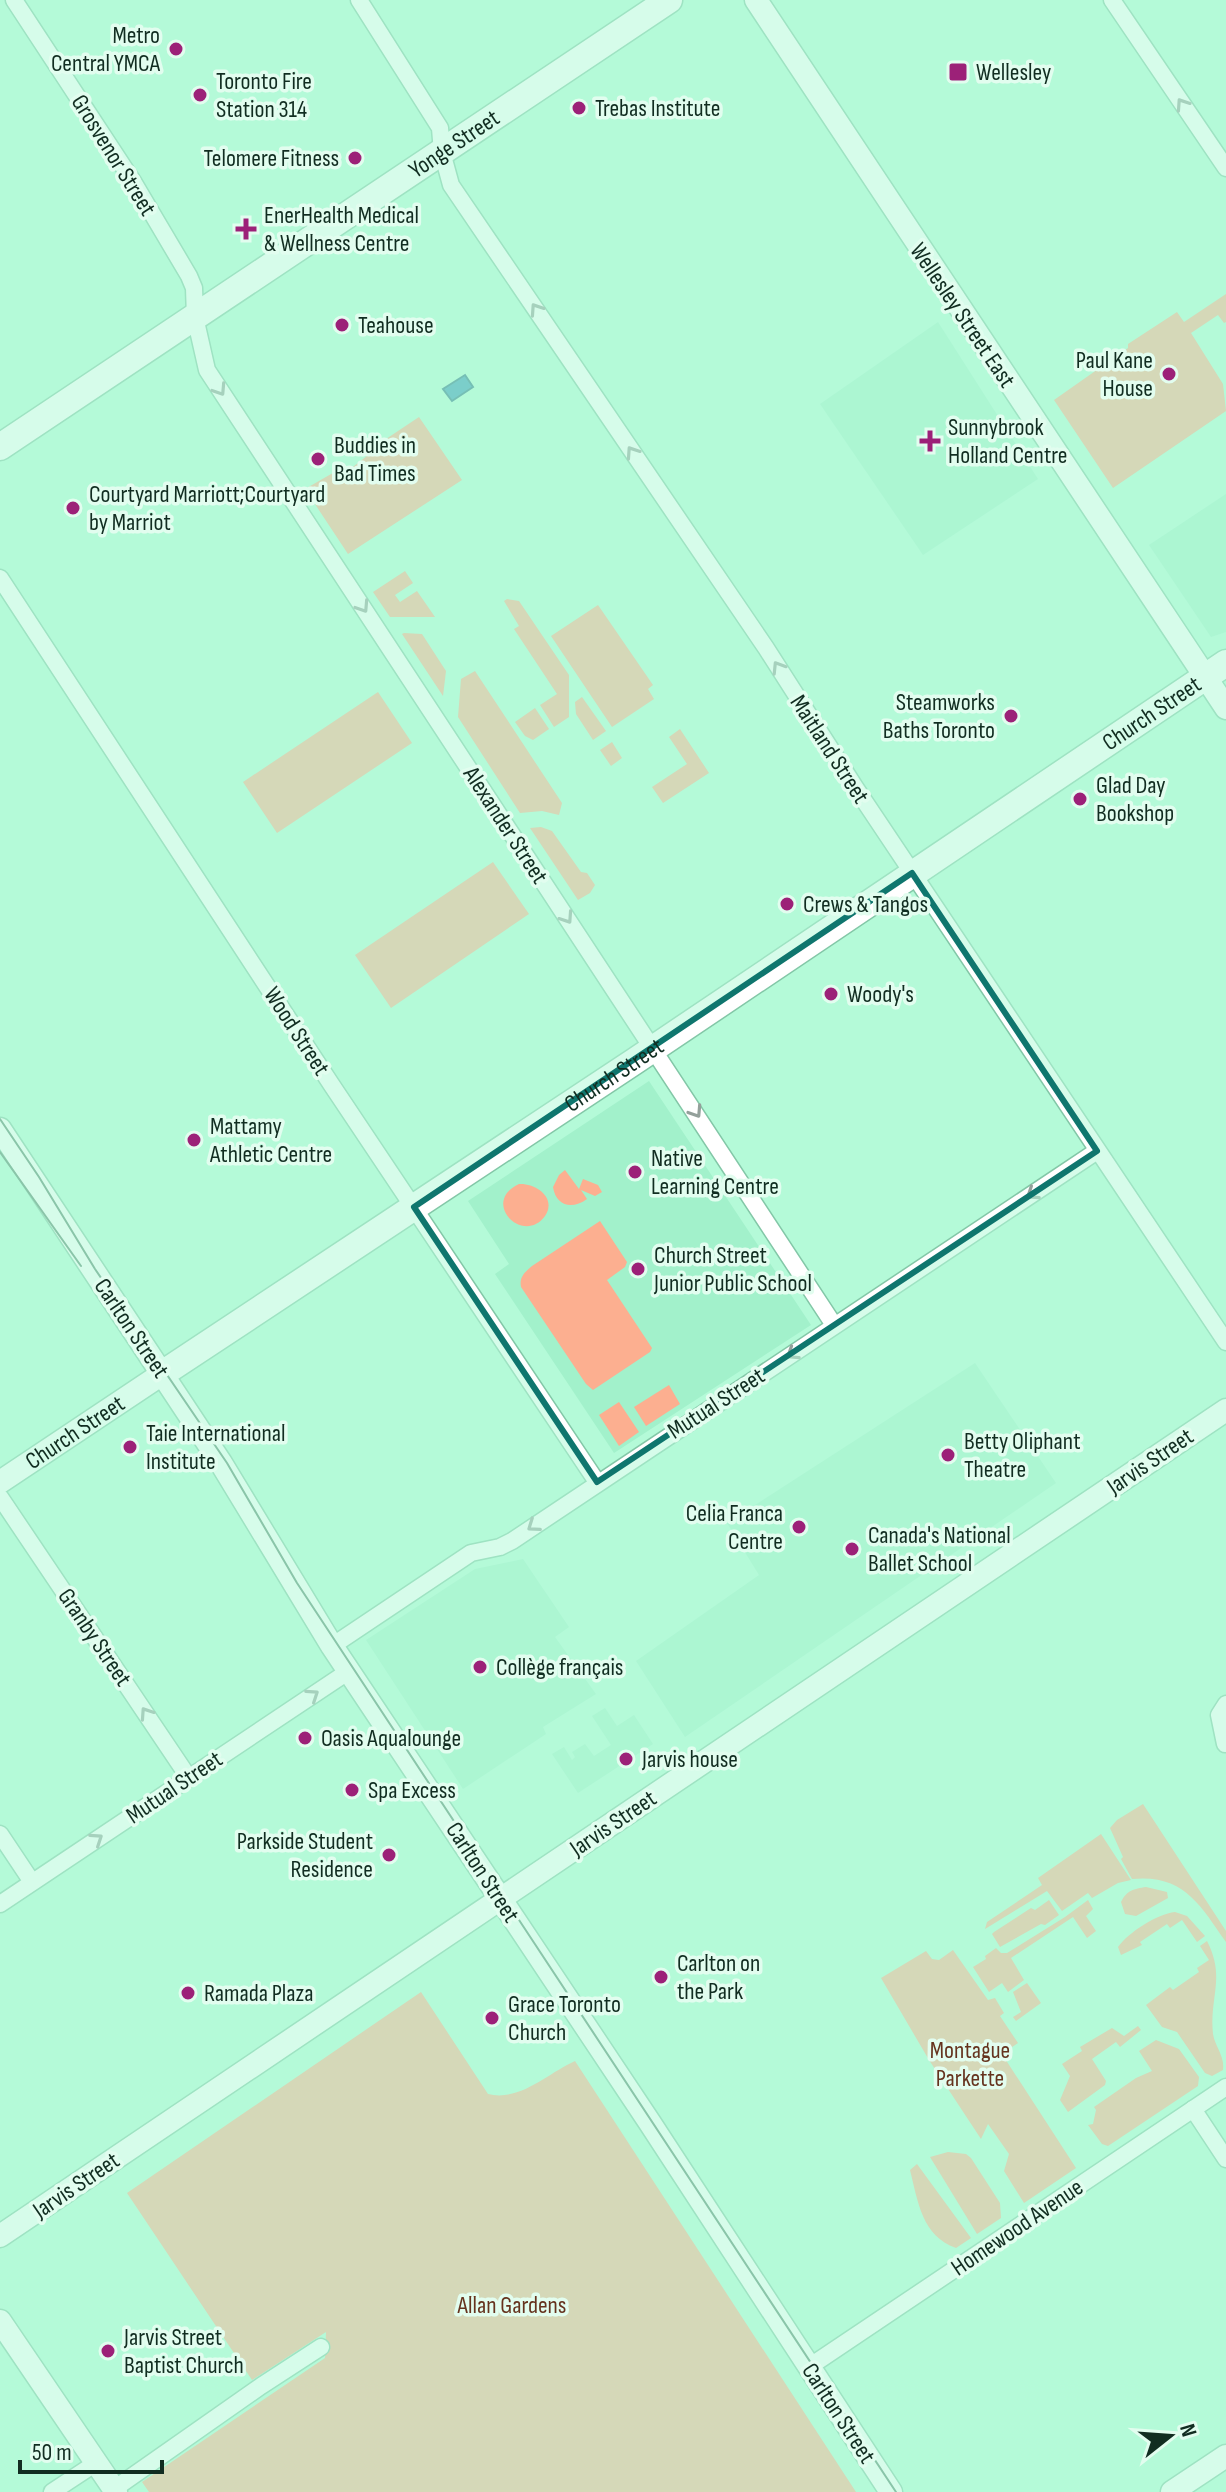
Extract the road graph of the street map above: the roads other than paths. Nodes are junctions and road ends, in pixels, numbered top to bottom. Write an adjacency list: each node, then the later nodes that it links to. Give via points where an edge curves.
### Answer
1 (14, 0): 8 (street, Grosvenor Street, via 189,276)
2 (359, 0): 6 (street, Maitland Street, via 440,128)
3 (669, 0): 6 (main road, Yonge Street)
4 (756, 0): 11 (main road, Wellesley Street East)
5 (1112, 0): 7 (street, one-way to 5)
6 (442, 152): 8 (main road, Yonge Street); 13 (street, Maitland Street, one-way to 6, via 451,185)
7 (1226, 168)
8 (195, 317): 9 (main road, Yonge Street); 14 (street, Alexander Street, one-way to 14, via 207,370)
9 (0, 447)
10 (0, 578): 17 (street, Wood Street)
11 (1215, 670): 12 (main road, Wellesley Street East); 13 (main road, Church Street)
12 (1226, 708)
13 (912, 873): 14 (main road, Church Street); 16 (street, Maitland Street)
14 (653, 1047): 17 (main road, Church Street); 18 (street, Alexander Street, one-way to 18)
15 (0, 1129): 20 (main road, Carlton Street)
16 (1097, 1151): 18 (street, Mutual Street, one-way to 18); 19 (street, Maitland Street)
17 (414, 1207): 20 (main road, Church Street); 23 (street, Wood Street)
18 (834, 1325): 23 (street, Mutual Street, one-way to 23)
19 (1226, 1342)
20 (162, 1374): 22 (main road, Church Street); 25 (main road, Carlton Street)
21 (1226, 1410): 32 (main road, Jarvis Street)
22 (0, 1482)
23 (597, 1482): 25 (street, Mutual Street, one-way to 25, via 506,1544 471,1553)
24 (0, 1497): 29 (street, Granby Street, one-way to 24)
25 (332, 1646): 26 (main road, Carlton Street)
26 (349, 1671): 29 (street, Mutual Street, one-way to 26); 32 (main road, Carlton Street)
27 (1226, 1704): 28 (street, via 1219,1715)
28 (1225, 1744)
29 (189, 1778): 31 (street, Mutual Street, one-way to 29)
30 (0, 1834): 31 (street)
31 (32, 1882): 33 (street, Mutual Street)
32 (500, 1898): 37 (main road, Jarvis Street); 40 (main road, Carlton Street)
33 (0, 1904)
34 (1226, 2087): 35 (street, Homewood Avenue)
35 (1193, 2109): 36 (street); 40 (street, Homewood Avenue)
36 (1226, 2159)
37 (0, 2236)
38 (0, 2321): 42 (main road)
39 (321, 2347): 43 (street)
40 (809, 2367): 45 (main road, Carlton Street)
41 (1226, 2456): 46 (main road)
42 (96, 2463): 43 (main road); 44 (street)
43 (115, 2490)
44 (52, 2492)
45 (891, 2492)
46 (1172, 2492)

